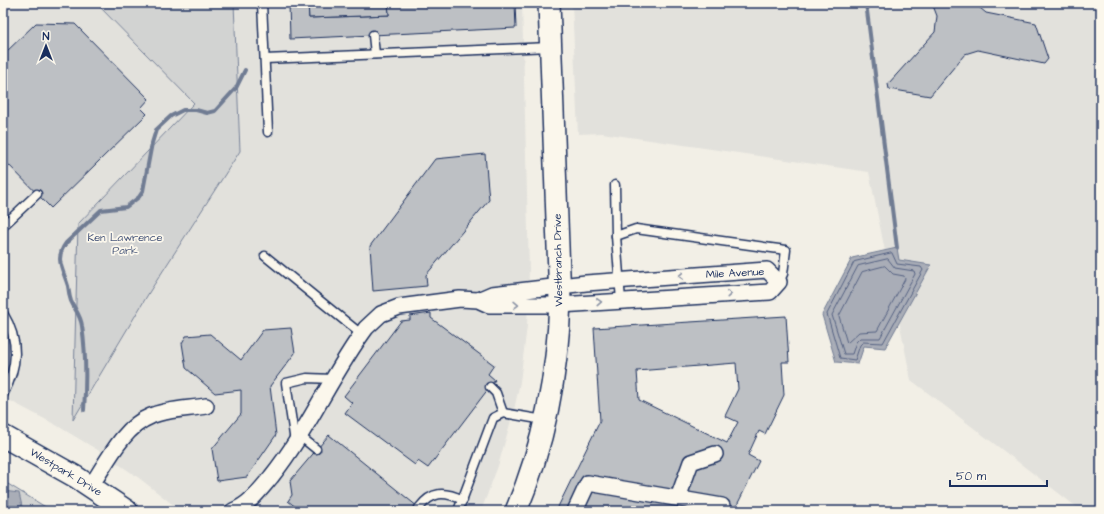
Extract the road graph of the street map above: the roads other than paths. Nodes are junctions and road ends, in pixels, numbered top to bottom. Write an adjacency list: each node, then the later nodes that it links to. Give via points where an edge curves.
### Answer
1 (262, 3): 6 (lane)
2 (549, 3): 4 (street, Westbranch Drive)
3 (373, 35): 5 (lane)
4 (551, 47): 5 (lane); 15 (street, Westbranch Drive)
5 (375, 54): 6 (lane)
6 (265, 59): 7 (lane)
7 (268, 132)
8 (615, 185): 11 (lane)
9 (37, 194): 10 (lane)
10 (3, 226)
11 (616, 236): 13 (lane); 14 (lane, via 636,229 786,250 783,274)
12 (265, 256): 18 (lane)
13 (620, 281): 14 (street, Mile Avenue, one-way to 13, via 767,270); 15 (street, Mile Avenue); 16 (lane)
14 (779, 282): 16 (street, Mile Avenue, one-way to 14, via 770,292)
15 (559, 296): 16 (street, Mile Avenue, one-way to 16); 18 (street, via 492,294 478,300 460,299 399,307 381,314); 24 (street, Westbranch Drive, via 553,378)
16 (621, 301)
17 (3, 313): 21 (lane, via 14,337 16,352 14,368)
18 (361, 334): 19 (street)
19 (333, 379): 26 (street); 26 (lane, via 307,378 286,384)
20 (490, 387): 23 (lane, via 496,393)
21 (3, 395)
22 (206, 406): 29 (street, via 153,415 143,420 122,440)
23 (503, 413): 24 (lane); 31 (lane, via 496,415 491,422)
24 (544, 421): 37 (street, Westbranch Drive)
25 (3, 436): 29 (street, Westpark Drive, via 30,449)
26 (297, 440): 27 (lane); 35 (street, via 253,499)
27 (316, 449)
28 (715, 454): 30 (street, via 691,462)
29 (91, 486): 34 (street, Westpark Drive)
30 (678, 498): 32 (street); 38 (street, via 588,482)
31 (463, 500): 33 (lane, via 452,495 440,494 426,500); 36 (lane)
32 (722, 506)
33 (419, 508)
34 (127, 511)
35 (233, 511)
36 (458, 511)
37 (516, 511)
38 (575, 511)

